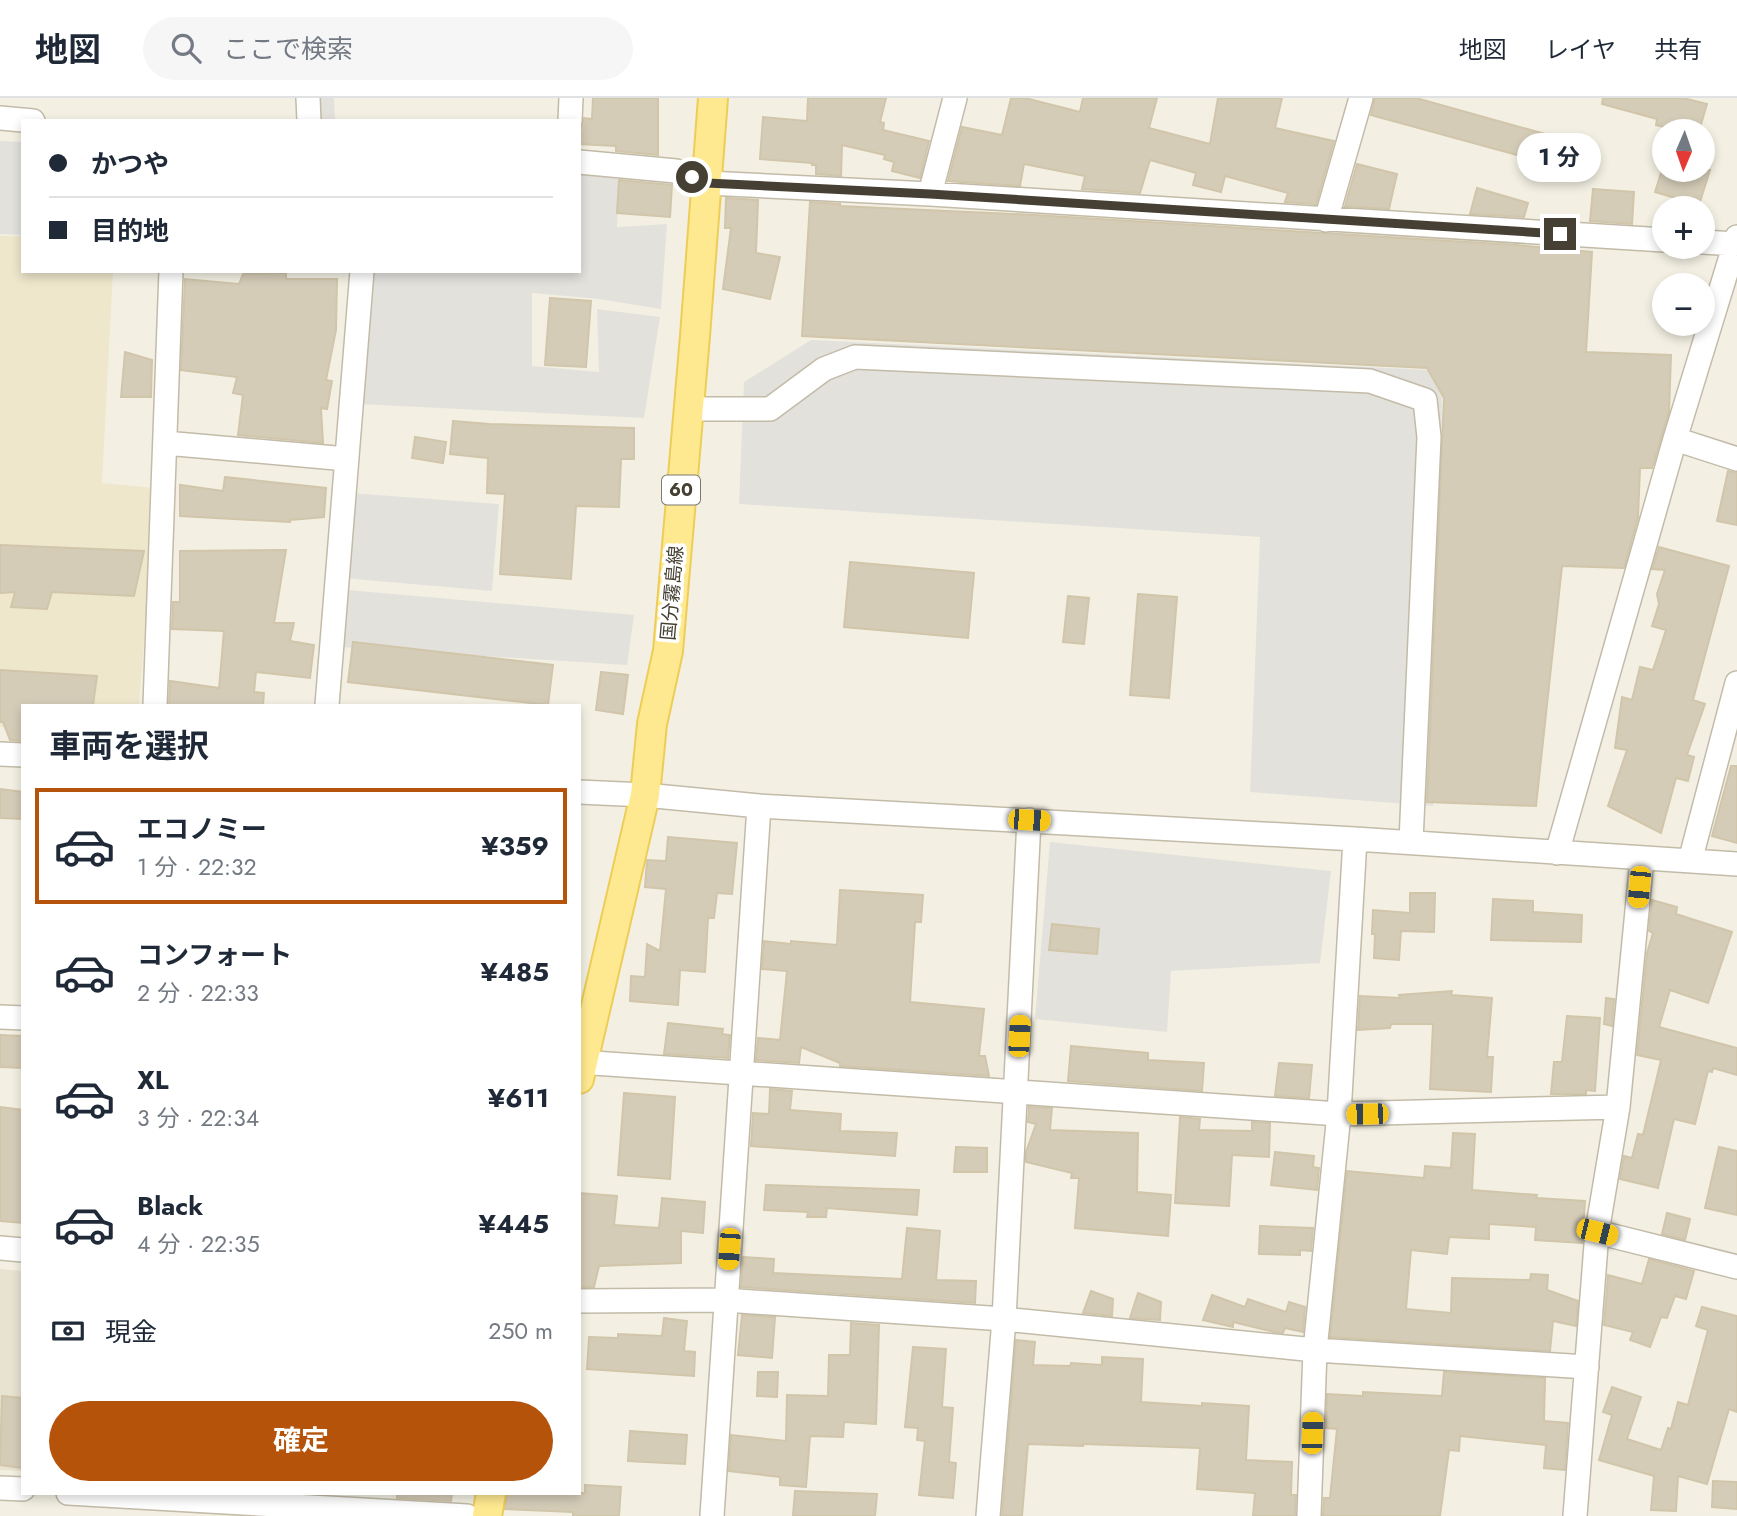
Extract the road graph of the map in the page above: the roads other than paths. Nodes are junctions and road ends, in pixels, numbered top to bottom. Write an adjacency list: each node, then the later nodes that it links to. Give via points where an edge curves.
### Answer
1 (308, 98): 7 (street)
2 (571, 98): 8 (street)
3 (713, 98): 11 (main road, 国分霧島線 / 60)
4 (955, 98): 12 (street)
5 (1361, 98): 13 (street)
6 (0, 118): 9 (street)
7 (309, 119)
8 (570, 119)
9 (21, 120)
10 (581, 162): 11 (street, via 677,171)
11 (707, 183): 12 (street); 19 (main road, 国分霧島線 / 60)
12 (930, 194): 13 (street)
13 (1326, 220): 14 (street)
14 (1652, 239)
15 (1736, 241): 16 (street); 20 (street)
16 (1715, 242)
17 (171, 273): 21 (street)
18 (362, 273): 22 (street)
19 (689, 409): 30 (main road, 国分霧島線 / 60, via 668,651 652,724); 34 (street, via 770,409 824,369 855,356 1370,381 1425,400 1429,437)
20 (1675, 439): 23 (street); 35 (street)
21 (165, 443): 22 (street); 25 (street)
22 (347, 459): 26 (street)
23 (1737, 459)
24 (1737, 683): 37 (street)
25 (155, 704)
26 (327, 704)
27 (0, 754): 28 (street)
28 (21, 755)
29 (581, 792): 30 (street)
30 (645, 795): 31 (street); 41 (main road, 国分霧島線 / 60)
31 (759, 806): 32 (street); 42 (street)
32 (1029, 820): 33 (street); 43 (street)
33 (1356, 839): 34 (street); 45 (street)
34 (1411, 842): 35 (street)
35 (1557, 853): 36 (street)
36 (1642, 859): 37 (street); 44 (street)
37 (1690, 861): 38 (street)
38 (1737, 864)
39 (0, 1017): 40 (street)
40 (21, 1018)
41 (581, 1068): 42 (street)
42 (743, 1073): 43 (street); 50 (street)
43 (1016, 1090): 45 (street); 52 (street)
44 (1618, 1107): 45 (street); 46 (street)
45 (1339, 1114): 53 (street)
46 (1597, 1232): 49 (street); 54 (street)
47 (0, 1248): 48 (street)
48 (21, 1250)
49 (1737, 1267)
50 (725, 1300): 51 (street); 52 (street); 62 (street)
51 (581, 1301)
52 (1004, 1319): 53 (street); 63 (street)
53 (1315, 1350): 54 (street); 64 (street)
54 (1587, 1367): 65 (street)
55 (0, 1488): 56 (street)
56 (21, 1489)
57 (81, 1495): 59 (street)
58 (491, 1495): 61 (main road)
59 (126, 1502): 60 (street)
60 (467, 1516)
61 (487, 1516)
62 (712, 1516)
63 (988, 1516)
64 (1309, 1516)
65 (1575, 1516)

